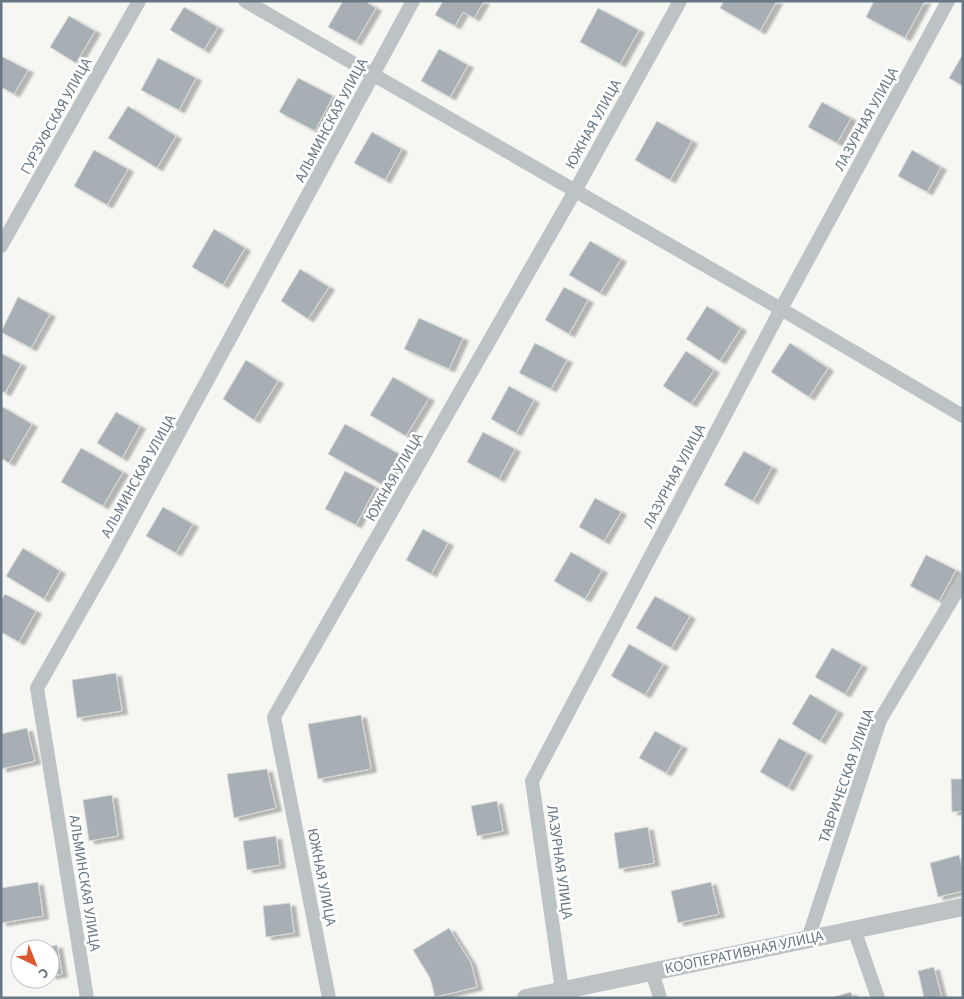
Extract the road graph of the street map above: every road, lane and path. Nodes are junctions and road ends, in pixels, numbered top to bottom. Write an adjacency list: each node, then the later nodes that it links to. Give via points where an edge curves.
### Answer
1 (139, 1): 8 (street, ГУРЗУФСКАЯ УЛИЦА)
2 (244, 1): 6 (street)
3 (413, 1): 6 (street, АЛЬМИНСКАЯ УЛИЦА)
4 (680, 1): 7 (street, ЮЖНАЯ УЛИЦА)
5 (948, 1): 9 (street, ЛАЗУРНАЯ УЛИЦА)
6 (374, 76): 7 (street); 17 (street, АЛЬМИНСКАЯ УЛИЦА, via 37,688)
7 (575, 191): 9 (street); 18 (street, ЮЖНАЯ УЛИЦА, via 274,717)
8 (1, 246)
9 (781, 309): 10 (street); 16 (street, ЛАЗУРНАЯ УЛИЦА, via 532,781)
10 (963, 416)
11 (963, 581): 14 (street, ТАВРИЧЕСКАЯ УЛИЦА, via 880,720)
12 (963, 907): 13 (street, КООПЕРАТИВНАЯ УЛИЦА)
13 (854, 929): 14 (street, КООПЕРАТИВНАЯ УЛИЦА); 21 (street)
14 (808, 938): 15 (street, КООПЕРАТИВНАЯ УЛИЦА)
15 (652, 971): 16 (street, КООПЕРАТИВНАЯ УЛИЦА); 20 (street)
16 (562, 990): 19 (street, КООПЕРАТИВНАЯ УЛИЦА)
17 (87, 998)
18 (329, 998)
19 (526, 998)
20 (660, 998)
21 (878, 998)

